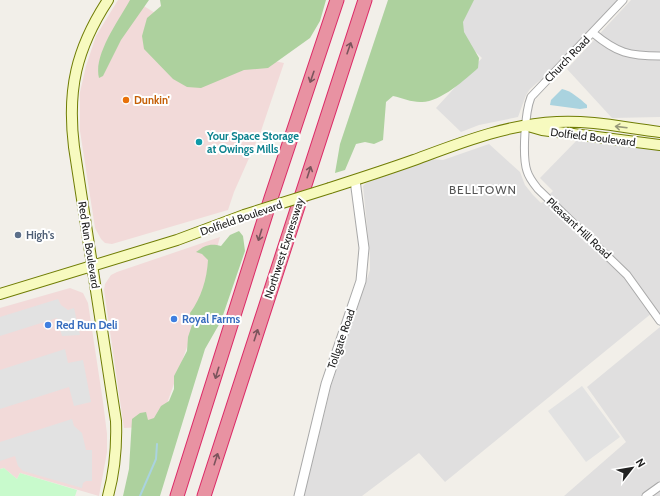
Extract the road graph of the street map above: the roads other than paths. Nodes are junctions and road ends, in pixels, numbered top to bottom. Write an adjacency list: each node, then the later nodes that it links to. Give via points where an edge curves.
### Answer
1 (108, 0): 11 (main road, Red Run Boulevard, via 84,45 71,98 74,148)
2 (338, 0): 16 (highway, one-way to 16, via 271,198)
3 (365, 0): 17 (highway, Northwest Expressway, one-way to 3)
4 (623, 0): 5 (street, Church Road)
5 (593, 33): 6 (street, via 618,51 630,55); 7 (street, Church Road, via 531,97)
6 (660, 56)
7 (526, 126): 8 (main road, Dolfield Boulevard, one-way to 7, via 576,122); 9 (main road, Dolfield Boulevard); 10 (main road, Dolfield Boulevard, via 480,135); 13 (street, Pleasant Hill Road, via 525,164 532,181 627,274)
8 (660, 132)
9 (660, 145)
10 (355, 180): 11 (main road, Dolfield Boulevard, bridge); 18 (street, Tollgate Road, via 364,248 361,281 326,384)
11 (91, 266): 12 (main road, Dolfield Boulevard); 15 (main road, Red Run Boulevard, via 116,421 117,450 114,478)
12 (0, 294)
13 (660, 321)
14 (660, 486): 19 (street)
15 (108, 496)
16 (177, 496)
17 (204, 496)
18 (299, 496)
19 (646, 496)

